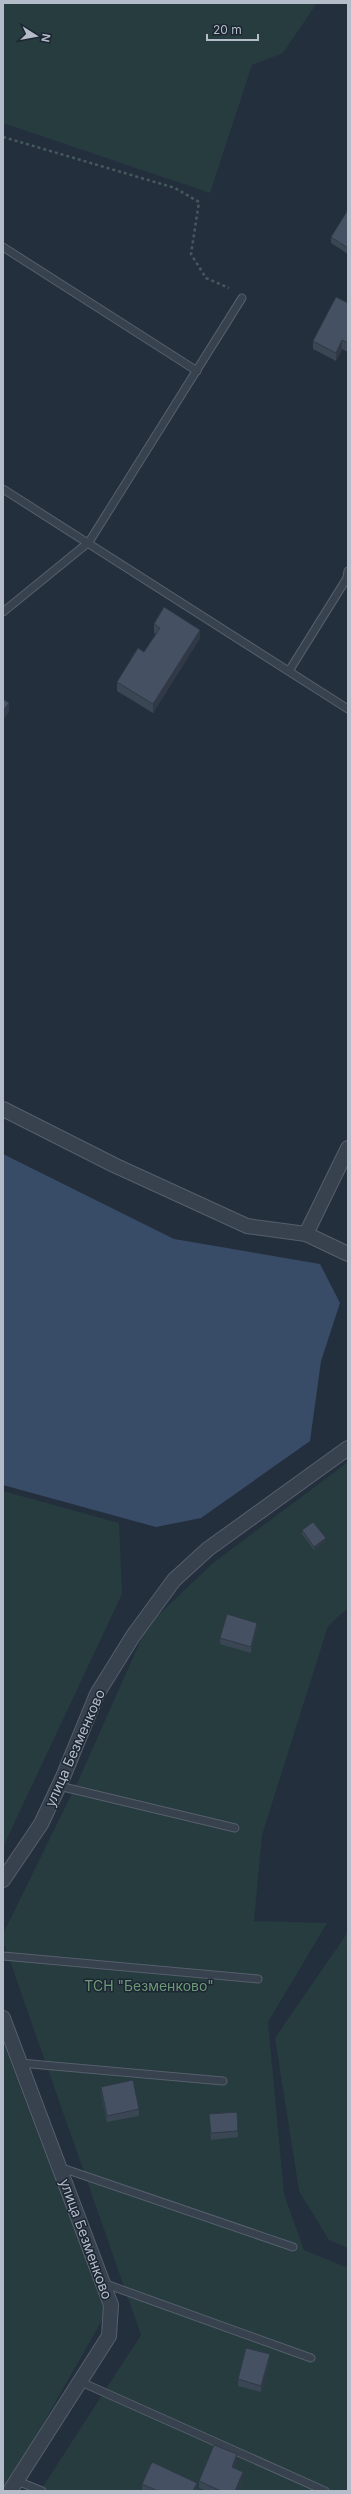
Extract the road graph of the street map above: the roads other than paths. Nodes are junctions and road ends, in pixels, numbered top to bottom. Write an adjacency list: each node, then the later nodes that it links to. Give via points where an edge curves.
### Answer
1 (3, 247): 3 (lane)
2 (242, 298): 3 (lane)
3 (197, 371): 5 (lane)
4 (3, 489): 5 (lane)
5 (89, 542): 7 (lane); 8 (lane)
6 (348, 571): 8 (lane)
7 (3, 612)
8 (289, 671): 9 (lane)
9 (348, 709)
10 (3, 1109): 12 (street, via 114,1165 247,1226)
11 (348, 1148): 12 (street)
12 (306, 1234): 13 (street)
13 (348, 1254)
14 (348, 1448): 15 (street, улица Безменково, via 208,1549 174,1580 133,1636 97,1694)
15 (59, 1786): 16 (lane); 17 (street, улица Безменково, via 41,1824)
16 (235, 1828)
17 (3, 1880)
18 (3, 1956): 19 (lane)
19 (258, 1979)
20 (3, 2018): 21 (street, улица Безменково)
21 (20, 2063): 22 (lane); 23 (street, улица Безменково)
22 (223, 2081)
23 (59, 2166): 24 (lane); 25 (street, улица Безменково)
24 (293, 2247)
25 (103, 2283): 26 (lane); 27 (street, улица Безменково, via 111,2305 109,2336)
26 (311, 2358)
27 (81, 2382): 28 (street, улица Безменково); 30 (lane)
28 (13, 2486): 29 (lane)
29 (42, 2491)
30 (325, 2491)

